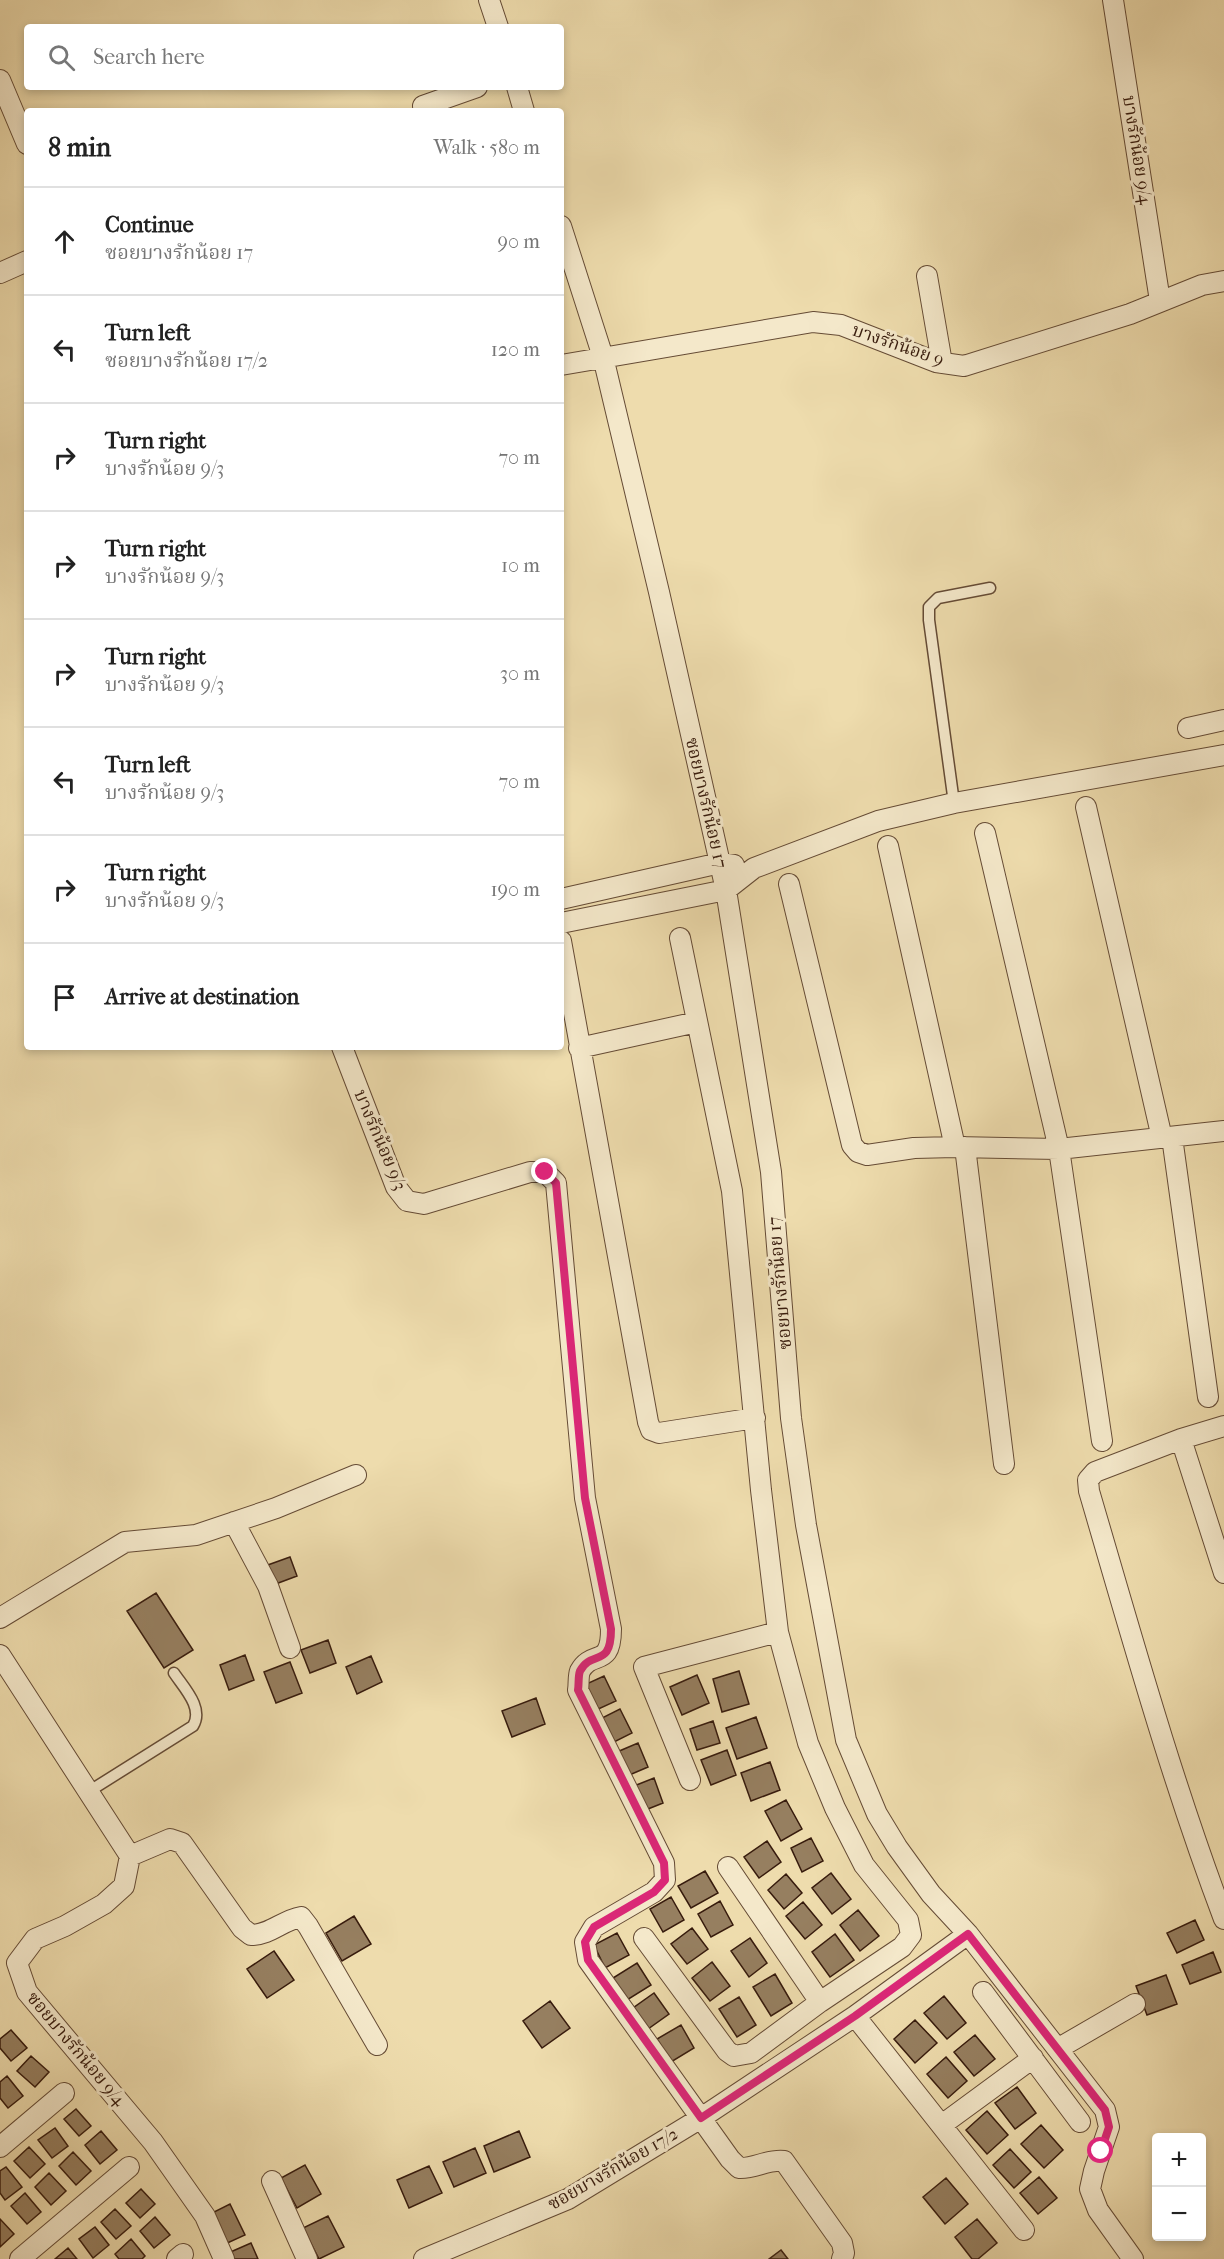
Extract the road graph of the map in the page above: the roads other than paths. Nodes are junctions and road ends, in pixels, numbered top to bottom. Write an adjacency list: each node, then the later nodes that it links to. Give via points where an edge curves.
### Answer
1 (489, 0): 3 (street)
2 (1113, 0): 15 (street, บางรักน้อย 9/4)
3 (497, 24)
4 (0, 80): 9 (street)
5 (468, 90): 7 (street)
6 (518, 90): 8 (street)
7 (423, 106)
8 (523, 108)
9 (24, 137)
10 (564, 235): 16 (street, ซอยบางรักน้อย 17)
11 (24, 262): 12 (street)
12 (0, 273)
13 (927, 276): 17 (street)
14 (1224, 281): 15 (street, บางรักน้อย 9)
15 (1160, 301): 17 (street, บางรักน้อย 9, via 964,366)
16 (603, 357): 17 (street, บางรักน้อย 9, via 813,322 842,325); 18 (street, บางรักน้อย 9); 27 (street, ซอยบางรักน้อย 17)
17 (942, 363)
18 (564, 364)
19 (990, 588): 23 (lane, via 938,598 929,607)
20 (1224, 720): 21 (street)
21 (1188, 728)
22 (1224, 755): 23 (street)
23 (954, 803): 28 (street, via 878,821)
24 (1086, 807): 39 (street)
25 (985, 833): 41 (street)
26 (888, 846): 40 (street)
27 (720, 863): 28 (street); 30 (street, ซอยบางรักน้อย 17); 31 (street)
28 (754, 868): 30 (street)
29 (789, 884): 40 (street, via 855,1149 867,1155)
30 (726, 890): 32 (street); 62 (street, ซอยบางรักน้อย 17, via 771,1172 791,1418 806,1525 846,1740 877,1814 897,1847 931,1894)
31 (564, 898)
32 (564, 922)
33 (680, 938): 35 (street)
34 (564, 958): 36 (street)
35 (697, 1022): 36 (street); 43 (street, via 732,1191)
36 (579, 1048): 43 (street, via 651,1430 659,1433)
37 (343, 1050): 72 (street, บางรักน้อย 9/3, via 396,1187 407,1201 423,1204 530,1172 545,1172 556,1183 585,1498 611,1629 611,1646 603,1657 590,1661 580,1672 578,1690 664,1863 665,1880 654,1892 594,1927 585,1942 588,1960)
38 (1224, 1131): 39 (street)
39 (1167, 1137): 41 (street); 42 (street)
40 (960, 1147): 41 (street); 47 (street)
41 (1059, 1149): 46 (street)
42 (1208, 1397)
43 (754, 1418): 52 (street)
44 (1224, 1426): 45 (street)
45 (1181, 1439): 50 (street); 60 (street, via 1095,1472 1089,1480 1089,1491 1134,1643)
46 (1102, 1441)
47 (1004, 1464)
48 (356, 1475): 49 (street)
49 (234, 1522): 51 (street, via 196,1535 125,1542); 53 (street, via 268,1586)
50 (1224, 1573)
51 (0, 1618)
52 (778, 1632): 56 (street, via 644,1667); 65 (street, via 808,1743 835,1808 864,1865 908,1920 911,1935 902,1947)
53 (290, 1648)
54 (0, 1655): 57 (street)
55 (174, 1672): 57 (lane, via 198,1711 193,1726)
56 (690, 1780)
57 (88, 1792): 58 (street)
58 (130, 1856): 68 (street, via 170,1839 182,1843 251,1935 261,1935 301,1917); 80 (street, ซอยบางรักน้อย 9/4, via 124,1886 104,1904 35,1939 17,1963 27,1992 153,2142 205,2216)
59 (728, 1867): 65 (street)
60 (1216, 1872): 61 (street)
61 (1224, 1918)
62 (968, 1934): 67 (street, ซอยบางรักน้อย 17/2); 69 (street, ซอยบางรักน้อย 17)
63 (644, 1938): 65 (street, via 734,2056 751,2053)
64 (982, 1992): 70 (street)
65 (820, 2002)
66 (1135, 2004): 69 (street)
67 (855, 2016): 72 (street, ซอยบางรักน้อย 17/2); 74 (street)
68 (378, 2045)
69 (1059, 2048): 84 (street, ซอยบางรักน้อย 17, via 1105,2110 1109,2127 1090,2189 1098,2210)
70 (1033, 2058): 73 (street); 74 (street)
71 (64, 2093): 75 (street)
72 (701, 2118): 82 (street, ซอยบางรักน้อย 17/2, via 568,2199); 83 (street, บางรักน้อย 9/3, via 739,2168 784,2161 842,2243)
73 (1080, 2122)
74 (943, 2124): 78 (street)
75 (0, 2147)
76 (129, 2167): 79 (street)
77 (272, 2181): 81 (street)
78 (1024, 2230)
79 (20, 2259)
80 (224, 2259)
81 (307, 2259)
82 (424, 2259)
83 (842, 2259)
84 (1133, 2259)

